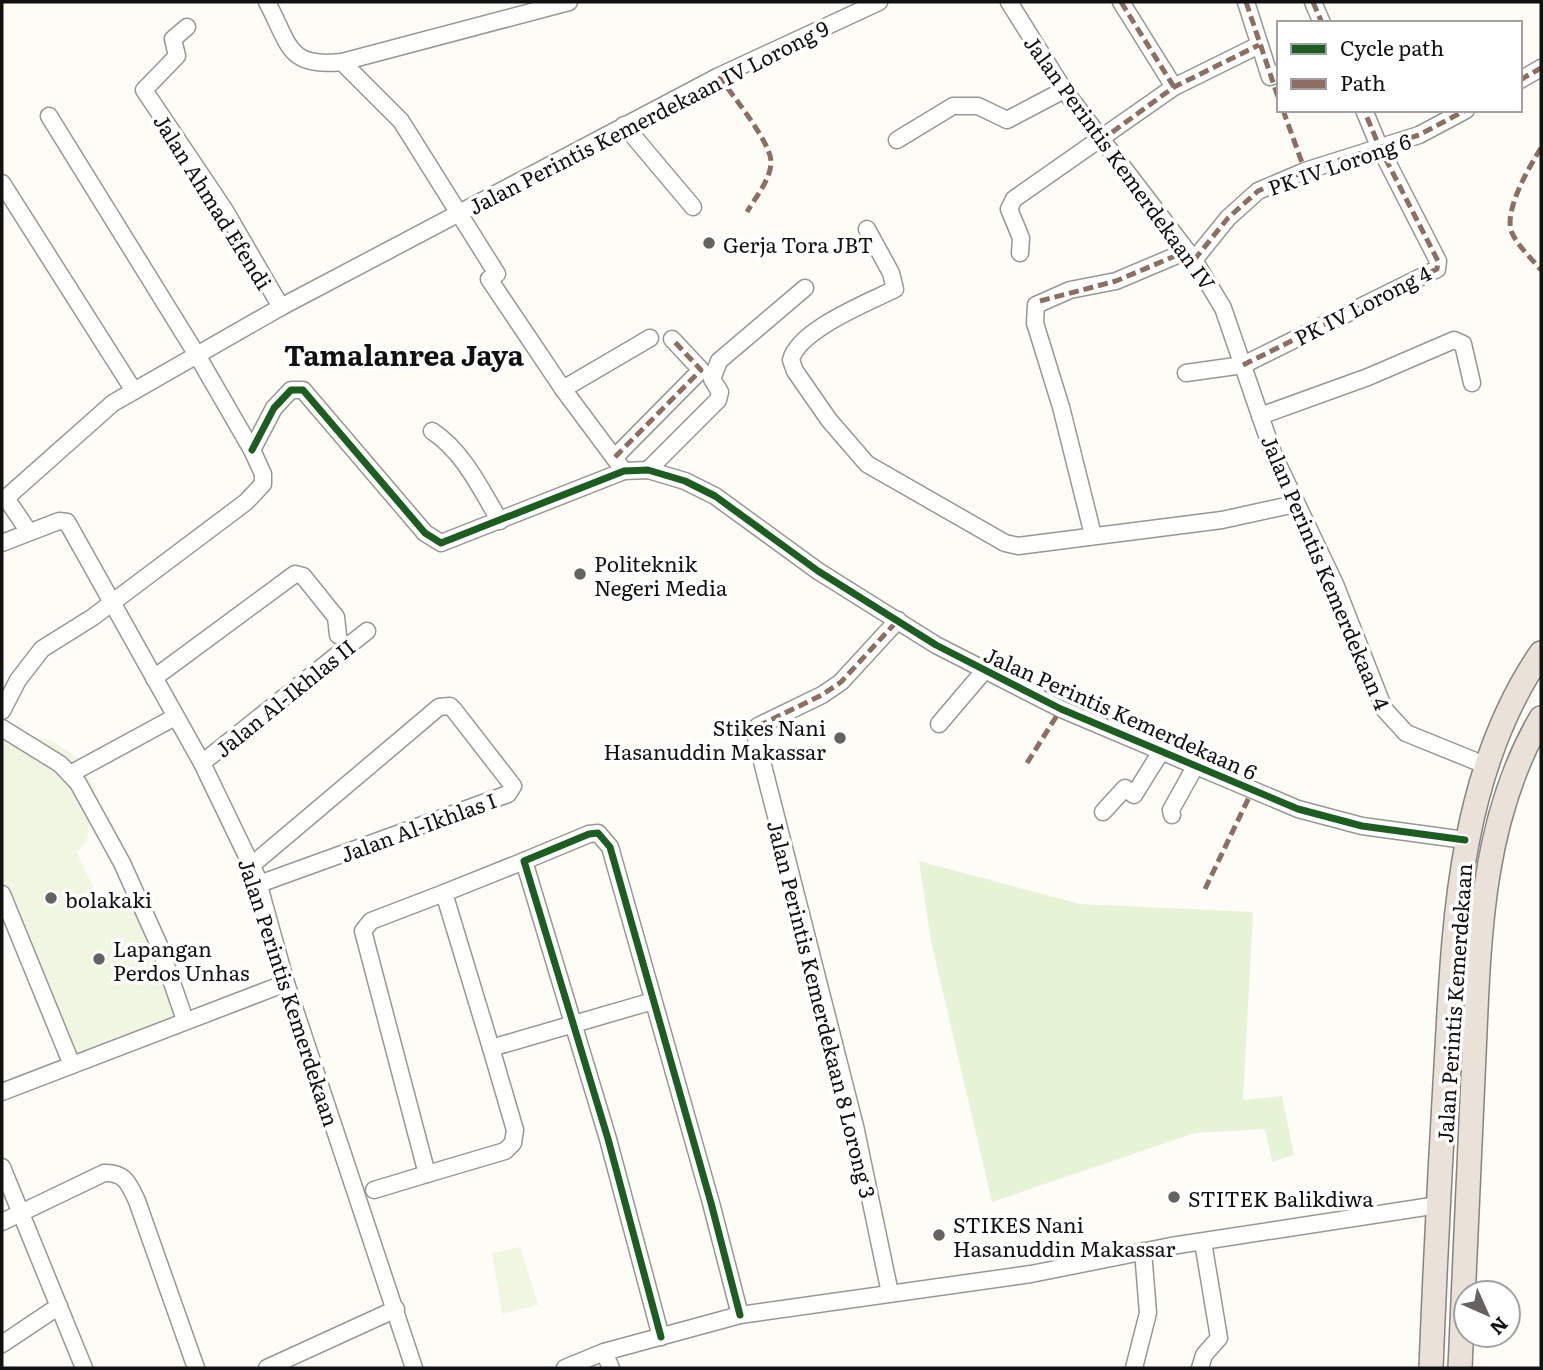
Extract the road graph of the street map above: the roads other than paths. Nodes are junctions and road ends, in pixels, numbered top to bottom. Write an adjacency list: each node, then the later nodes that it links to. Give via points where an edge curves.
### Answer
1 (267, 2): 11 (street, via 300,58 317,65)
2 (569, 2): 11 (street)
3 (879, 2): 20 (street, Jalan Perintis Kemerdekaan IV Lorong 9)
4 (1009, 2): 16 (street, Jalan Perintis Kemerdekaan IV)
5 (1121, 2): 15 (street)
6 (1246, 2): 10 (street)
7 (1313, 2): 8 (street)
8 (1321, 21)
9 (187, 27): 31 (street, Jalan Ahmad Efendi, via 173,39 177,57 146,86 147,95 224,209)
10 (1259, 45): 13 (street); 15 (street)
11 (342, 62): 26 (street, via 401,121)
12 (1541, 68): 14 (street)
13 (1274, 75)
14 (1522, 79)
15 (1174, 87): 22 (street)
16 (1064, 90): 21 (street, via 1007,120 978,106 953,106); 22 (street, Jalan Perintis Kemerdekaan IV)
17 (1365, 112): 23 (street)
18 (1462, 112): 23 (street, PK IV Lorong 6, via 1419,135)
19 (49, 116): 35 (street)
20 (624, 125): 25 (street); 26 (street, Jalan Perintis Kemerdekaan IV Lorong 9)
21 (897, 140)
22 (1100, 141): 28 (street, via 1014,200 1009,209 1021,238); 29 (street, Jalan Perintis Kemerdekaan IV)
23 (1379, 146): 29 (street, PK IV Lorong 6, via 1258,191); 36 (street, PK IV Lorong 4, via 1438,261 1437,269)
24 (5, 193): 40 (street)
25 (693, 207)
26 (456, 213): 31 (street, Jalan Perintis Kemerdekaan IV Lorong 9); 39 (street, via 497,274 489,279)
27 (867, 229): 51 (street, via 895,289 803,341 791,360 829,420 867,464 998,541 1018,546)
28 (1020, 253)
29 (1191, 256): 32 (street, Jalan Perintis Kemerdekaan IV); 51 (street, via 1116,281 1070,290 1036,305 1035,323)
30 (805, 288): 45 (street, via 719,361 712,379 720,392 718,400)
31 (281, 307): 35 (street, Jalan Perintis Kemerdekaan IV Lorong 9)
32 (1229, 325): 36 (street, Jalan Perintis Kemerdekaan 4)
33 (650, 338): 39 (street)
34 (672, 339): 44 (street, via 701,370)
35 (197, 355): 40 (street, Jalan Perintis Kemerdekaan IV Lorong 9); 43 (street)
36 (1243, 365): 37 (street); 41 (street, Jalan Perintis Kemerdekaan 4)
37 (1186, 373)
38 (1472, 383): 41 (street, via 1463,345 1454,340)
39 (563, 388): 44 (street)
40 (134, 391): 47 (street, Jalan Perintis Kemerdekaan IV Lorong 9, via 113,403)
41 (1260, 416): 48 (street, Jalan Perintis Kemerdekaan 4)
42 (432, 431): 49 (street, via 462,460)
43 (251, 450): 49 (street, Jalan Perintis Kemerdekaan 6, via 281,400 297,388 433,540 451,542); 53 (street, via 263,474 257,493)
44 (615, 457): 46 (street)
45 (648, 470): 46 (street, Jalan Perintis Kemerdekaan 6); 54 (street, Jalan Perintis Kemerdekaan 6, via 715,496 818,571)
46 (624, 471): 49 (street, Jalan Perintis Kemerdekaan 6)
47 (4, 495): 50 (street)
48 (1295, 504): 51 (street, via 1222,520); 68 (street, Jalan Perintis Kemerdekaan 4, via 1335,584 1391,720 1435,747)
49 (500, 521)
50 (29, 532): 52 (street); 53 (street, Jalan Perintis Kemerdekaan, via 67,522)
51 (1093, 535)
52 (2, 543)
53 (112, 600): 59 (street, Jalan Perintis Kemerdekaan); 60 (street, via 43,649 18,680)
54 (898, 620): 58 (street, Jalan Perintis Kemerdekaan 6); 93 (street, Jalan Perintis Kemerdekaan 8 Lorong 3, via 841,682 758,726 756,743 852,1114)
55 (367, 631): 66 (street, Jalan Al-Ikhlas II)
56 (338, 635): 59 (street, via 336,617 303,576 295,574)
57 (1541, 653): 68 (highway, Jalan Perintis Kemerdekaan)
58 (984, 671): 63 (street); 65 (street, Jalan Perintis Kemerdekaan 6)
59 (154, 678): 61 (street, Jalan Perintis Kemerdekaan)
60 (2, 711)
61 (175, 716): 66 (street, Jalan Perintis Kemerdekaan); 69 (street)
62 (1541, 718): 110 (highway, Jalan Perintis Kemerdekaan, via 1495,826 1480,930)
63 (939, 724)
64 (2, 728): 69 (street)
65 (1162, 750): 67 (street, Jalan Perintis Kemerdekaan 6); 70 (street, via 1134,795 1125,788)
66 (202, 763): 74 (street, Jalan Perintis Kemerdekaan)
67 (1196, 765): 71 (street); 72 (street, Jalan Perintis Kemerdekaan 6, via 1298,809 1362,826)
68 (1485, 765): 72 (highway, Jalan Perintis Kemerdekaan)
69 (72, 773): 80 (street, via 122,863)
70 (1102, 812)
71 (1172, 815)
72 (1465, 840): 88 (highway, Jalan Perintis Kemerdekaan, via 1451,980)
73 (524, 861): 76 (street); 79 (street, via 589,834 606,839); 81 (street)
74 (252, 865): 75 (street, Jalan Perintis Kemerdekaan); 75 (street, Jalan Al-Ikhlas I, via 439,707 454,710 513,786 508,794)
75 (259, 884): 78 (street, Jalan Perintis Kemerdekaan)
76 (444, 893): 82 (street); 86 (street, via 371,921 363,931)
77 (2, 894): 83 (street)
78 (286, 983): 80 (street); 95 (street, Jalan Perintis Kemerdekaan)
79 (653, 1001): 81 (street); 96 (street)
80 (186, 1020): 83 (street)
81 (572, 1026): 82 (street); 97 (street)
82 (491, 1048): 86 (street, via 515,1130 513,1143 505,1151)
83 (72, 1065): 84 (street)
84 (2, 1092)
85 (2, 1167): 89 (street)
86 (427, 1174): 87 (street)
87 (374, 1190)
88 (1438, 1205): 91 (street); 109 (highway, Jalan Perintis Kemerdekaan)
89 (21, 1213): 90 (street); 94 (street); 102 (street, via 104,1173 121,1174 137,1201)
90 (2, 1222)
91 (1203, 1242): 92 (street); 108 (street, via 1219,1338 1204,1355)
92 (1143, 1251): 93 (street, via 1031,1274); 107 (street, via 1148,1313)
93 (890, 1293): 96 (street)
94 (60, 1306): 98 (street); 101 (street)
95 (396, 1309): 100 (street); 104 (street, Jalan Perintis Kemerdekaan)
96 (740, 1315): 97 (street)
97 (661, 1336): 99 (street)
98 (2, 1344)
99 (604, 1352): 105 (street); 106 (street)
100 (292, 1362): 103 (street)
101 (84, 1368)
102 (196, 1368)
103 (267, 1368)
104 (414, 1368)
105 (565, 1368)
106 (611, 1368)
107 (1134, 1368)
108 (1200, 1368)
109 (1431, 1368)
110 (1460, 1368)

